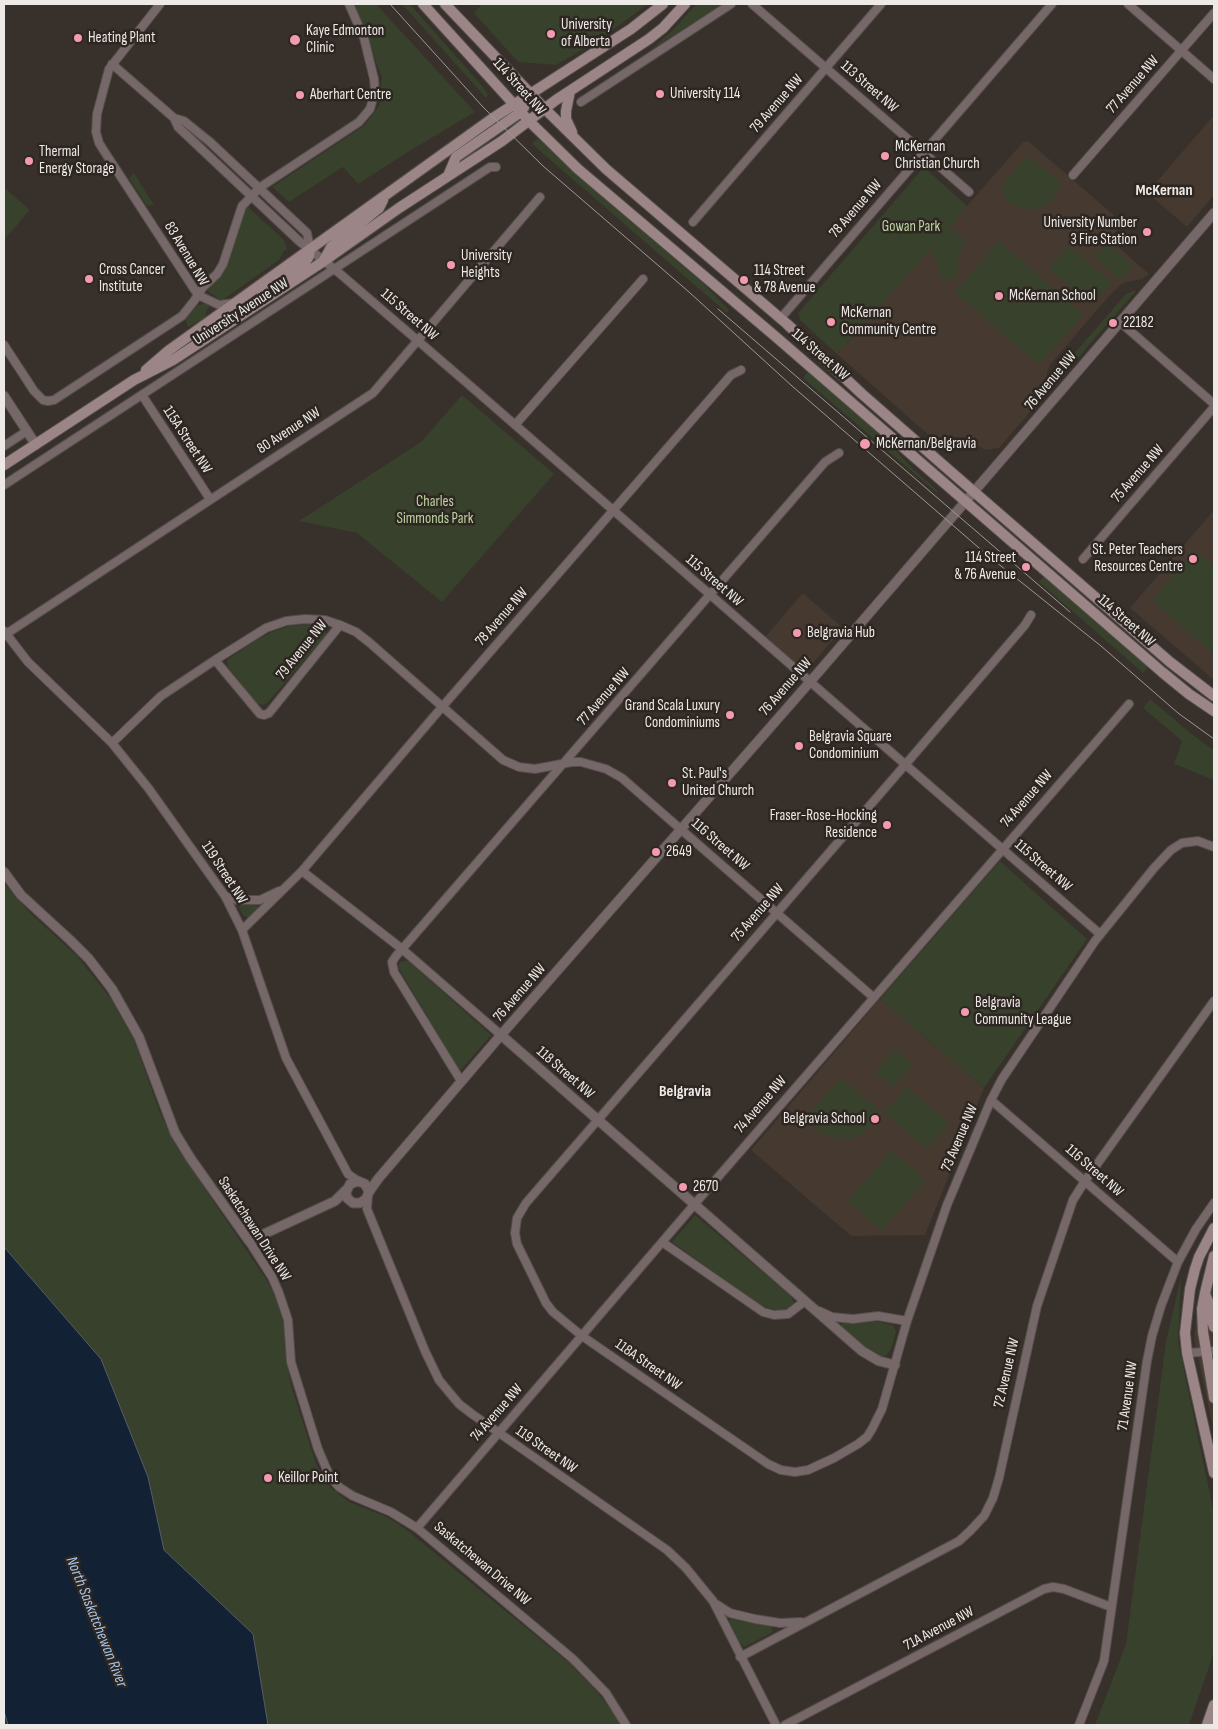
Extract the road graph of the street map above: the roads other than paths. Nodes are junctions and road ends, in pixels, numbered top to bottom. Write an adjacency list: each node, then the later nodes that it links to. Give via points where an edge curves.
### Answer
1 (160, 4): 14 (street, 83 Avenue NW)
2 (350, 4): 29 (street, via 364,38 374,79 375,91 370,109 353,127)
3 (423, 4): 20 (main road, 114 Street NW)
4 (445, 4): 18 (main road, 114 Street NW)
5 (663, 4): 18 (main road, University Avenue NW)
6 (685, 4): 17 (main road, University Avenue NW, via 650,39)
7 (732, 4): 19 (street)
8 (752, 4): 15 (street, 113 Street NW)
9 (881, 4): 15 (street, 79 Avenue NW)
10 (1052, 4): 25 (street, 78 Avenue NW)
11 (1128, 4): 13 (street)
12 (1214, 13): 13 (street, 77 Avenue NW)
13 (1181, 51): 16 (street); 27 (street, 77 Avenue NW)
14 (112, 64): 22 (street, 115 Street NW); 40 (street, 83 Avenue NW, via 97,114 99,143)
15 (826, 68): 25 (street, 113 Street NW); 35 (street, 79 Avenue NW)
16 (1214, 80)
17 (570, 91): 21 (main road, University Avenue NW); 24 (main road, via 566,119)
18 (530, 94): 20 (main road, University Avenue NW); 21 (main road, 114 Street NW)
19 (581, 102)
20 (517, 108): 23 (main road, 114 Street NW); 28 (main road, via 458,155); 30 (main road, University Avenue NW)
21 (545, 109): 23 (main road, University Avenue NW); 24 (main road, 114 Street NW)
22 (174, 118): 29 (street, 115 Street NW, via 184,121 210,142); 32 (street, 115 Street NW, via 178,127)
23 (529, 121): 28 (main road, University Avenue NW); 61 (main road, 114 Street NW, via 585,175)
24 (580, 144): 43 (main road, 114 Street NW)
25 (923, 152): 31 (street, 113 Street NW); 43 (street, 78 Avenue NW)
26 (496, 167): 38 (street, University Avenue NW, via 490,167)
27 (1073, 175)
28 (448, 176): 37 (main road, University Avenue NW)
29 (259, 188): 32 (street); 36 (street, 115 Street NW, via 307,233)
30 (388, 192): 36 (main road, University Avenue NW); 37 (main road, via 379,208 331,247)
31 (969, 192)
32 (251, 197): 36 (street, 115 Street NW); 40 (street, via 242,206 223,264)
33 (540, 197): 45 (street, 80 Avenue NW)
34 (1214, 213): 44 (street, 76 Avenue NW)
35 (693, 222)
36 (310, 249): 37 (street, 115 Street NW); 41 (main road, University Avenue NW); 42 (main road, via 305,262 263,293)
37 (324, 261): 38 (street, 115 Street NW); 42 (main road, University Avenue NW)
38 (334, 269): 45 (street, 115 Street NW); 49 (street, University Avenue NW)
39 (643, 278): 52 (street)
40 (198, 295): 41 (street, via 219,305); 46 (street, 83 Avenue NW, via 182,316 54,400 39,397)
41 (235, 303): 48 (main road, University Avenue NW)
42 (246, 312): 48 (main road, University Avenue NW, via 173,360)
43 (780, 318): 59 (main road, 114 Street NW)
44 (1120, 322): 51 (street); 59 (street, 76 Avenue NW)
45 (418, 341): 52 (street, 115 Street NW); 60 (street, 80 Avenue NW, via 373,393)
46 (4, 345)
47 (741, 370): 62 (street, 78 Avenue NW, via 731,375)
48 (134, 380): 54 (main road, University Avenue NW)
49 (142, 395): 58 (street, University Avenue NW); 60 (street, 115A Street NW)
50 (4, 396): 53 (street)
51 (1214, 406): 63 (street, 75 Avenue NW)
52 (515, 425): 62 (street, 115 Street NW)
53 (27, 431): 54 (street); 55 (street)
54 (36, 445): 57 (main road, University Avenue NW)
55 (4, 446)
56 (839, 454): 64 (street, 77 Avenue NW, via 825,462)
57 (4, 465)
58 (4, 485)
59 (974, 492): 61 (street, 76 Avenue NW); 70 (main road, 114 Street NW, via 1170,662)
60 (210, 499): 67 (street, 80 Avenue NW)
61 (965, 502): 69 (street, 76 Avenue NW); 73 (main road, 114 Street NW, via 1162,672)
62 (613, 511): 64 (street, 115 Street NW); 72 (street, 78 Avenue NW)
63 (1083, 559)
64 (709, 596): 69 (street, 115 Street NW); 75 (street, 77 Avenue NW)
65 (1031, 615): 76 (street, 75 Avenue NW, via 1026,625)
66 (340, 625): 68 (street, 79 Avenue NW, via 305,619 276,624); 68 (street, 79 Avenue NW, via 269,713 264,715); 72 (street, 116 Street NW, via 370,643)
67 (5, 633): 74 (street, 119 Street NW, via 28,662)
68 (215, 660): 74 (street, 79 Avenue NW, via 161,696)
69 (810, 681): 76 (street, 115 Street NW); 77 (street, 76 Avenue NW)
70 (1214, 696)
71 (1129, 704): 79 (street, 74 Avenue NW)
72 (442, 707): 75 (street, 116 Street NW, via 496,755 511,764 535,769); 80 (street, 78 Avenue NW)
73 (1214, 711)
74 (112, 744): 83 (street, 119 Street NW, via 149,789)
75 (565, 764): 77 (street, 116 Street NW, via 590,764 614,773); 87 (street, 77 Avenue NW)
76 (906, 764): 79 (street, 115 Street NW); 84 (street, 75 Avenue NW)
77 (681, 829): 84 (street, 116 Street NW); 90 (street, 76 Avenue NW)
78 (1214, 847): 86 (street, 73 Avenue NW, via 1194,840 1171,850)
79 (1002, 849): 86 (street, 115 Street NW); 88 (street, 74 Avenue NW)
80 (302, 871): 82 (street, 78 Avenue NW); 87 (street, 118 Street NW)
81 (4, 872): 107 (street, Saskatchewan Drive NW, via 21,895 89,959 112,989 139,1038 175,1132)
82 (288, 887): 83 (street, 78 Avenue NW, via 260,900 237,900); 85 (street, 78 Avenue NW)
83 (225, 896): 85 (street, 119 Street NW)
84 (776, 913): 88 (street, 116 Street NW); 93 (street, 75 Avenue NW)
85 (242, 930): 94 (street, 119 Street NW, via 286,1058)
86 (1100, 934): 92 (street, 73 Avenue NW)
87 (402, 949): 90 (street, 118 Street NW); 91 (street, 77 Avenue NW, via 392,962 394,972)
88 (873, 997): 103 (street, 74 Avenue NW)
89 (1214, 1001): 96 (street, 72 Avenue NW)
90 (501, 1035): 91 (street, 76 Avenue NW); 93 (street, 118 Street NW)
91 (461, 1081): 95 (street, 76 Avenue NW)
92 (991, 1100): 96 (street, 116 Street NW); 114 (street, 73 Avenue NW, via 947,1205)
93 (598, 1120): 103 (street, 118 Street NW); 106 (street, 75 Avenue NW, via 526,1203 517,1218)
94 (348, 1174): 97 (street); 98 (street)
95 (378, 1179): 97 (street); 99 (street, 76 Avenue NW)
96 (1084, 1180): 110 (street, 116 Street NW); 127 (street, 72 Avenue NW, via 1073,1200 1037,1306 999,1478 984,1516 959,1541)
97 (360, 1181): 98 (street, via 351,1182); 99 (street, via 368,1187)
98 (347, 1188): 100 (street); 101 (street, via 347,1198)
99 (369, 1194): 101 (street, 76 Avenue NW, via 364,1202); 104 (street, 119 Street NW)
100 (336, 1201): 101 (street); 107 (street)
101 (355, 1203): 104 (street)
102 (1214, 1203): 110 (street, 71 Avenue NW)
103 (694, 1204): 108 (street, 74 Avenue NW); 112 (street, 118 Street NW)
104 (367, 1209): 121 (street, 119 Street NW, via 439,1380 459,1404)
105 (1214, 1228): 118 (main road, via 1199,1257 1190,1289 1185,1333)
106 (515, 1233): 116 (street, 118A Street NW, via 520,1254 546,1303)
107 (249, 1241): 124 (street, Saskatchewan Drive NW, via 279,1293 288,1320 291,1362 318,1449 330,1476 353,1496 392,1512)
108 (662, 1242): 112 (street, via 762,1312 788,1314); 116 (street, 74 Avenue NW)
109 (1214, 1256): 111 (main road)
110 (1178, 1262): 126 (street, 71 Avenue NW, via 1149,1347)
111 (1205, 1293): 115 (main road); 117 (main road, via 1202,1309)
112 (805, 1301): 113 (street, 118 Street NW)
113 (815, 1310): 114 (street, 118 Street NW, via 832,1317 878,1316); 119 (street, 118 Street NW, via 862,1351 879,1361)
114 (907, 1322): 119 (street, 73 Avenue NW)
115 (1214, 1326)
116 (582, 1336): 121 (street, 74 Avenue NW); 122 (street, 118A Street NW, via 768,1464 794,1472)
117 (1210, 1352): 118 (street); 120 (main road)
118 (1187, 1353): 123 (main road)
119 (895, 1365): 122 (street, 73 Avenue NW, via 882,1409 867,1437)
120 (1214, 1398)
121 (498, 1433): 124 (street, 74 Avenue NW); 125 (street, 119 Street NW, via 667,1550)
122 (808, 1470)
123 (1214, 1473)
124 (417, 1528): 131 (street, Saskatchewan Drive NW, via 574,1659 606,1692)
125 (713, 1600): 127 (street, 119 Street NW, via 730,1613 755,1619); 128 (street, 119 Street NW)
126 (1111, 1607): 133 (street, 71A Avenue NW, via 1064,1589 1044,1589); 134 (street, 71 Avenue NW, via 1104,1661)
127 (805, 1622): 128 (street, 72 Avenue NW)
128 (740, 1657): 132 (street, 119 Street NW)
129 (1214, 1705): 135 (main road)
130 (1214, 1722): 136 (main road)
131 (626, 1725)
132 (776, 1725)
133 (785, 1725)
134 (1079, 1725)
135 (1207, 1725)
136 (1211, 1725)

